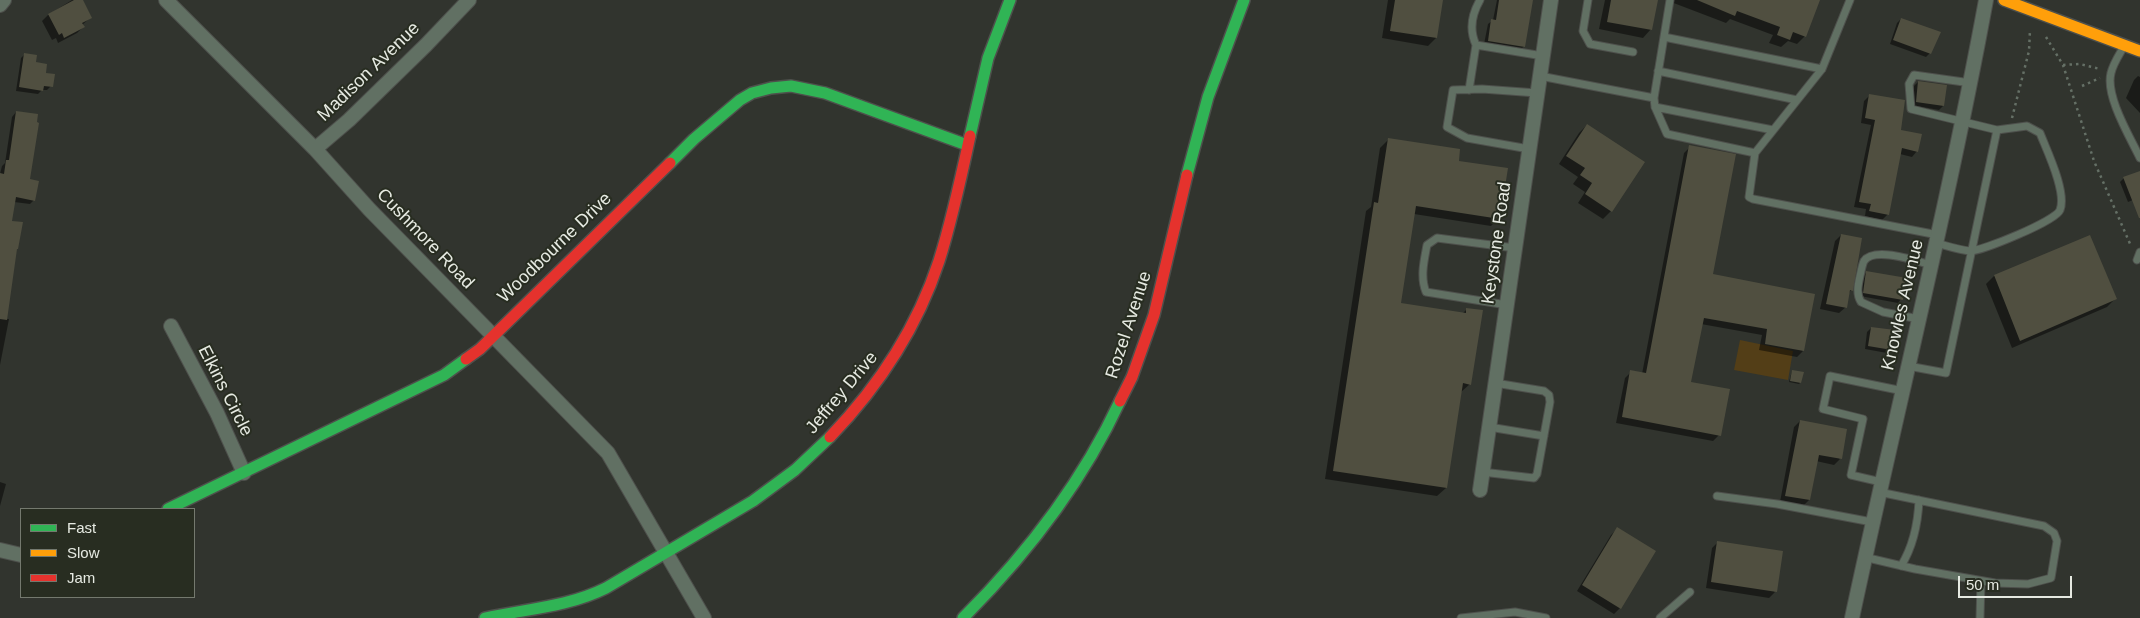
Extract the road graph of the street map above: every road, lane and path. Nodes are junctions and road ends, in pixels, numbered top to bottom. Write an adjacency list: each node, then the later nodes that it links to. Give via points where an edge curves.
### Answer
1 (4, 0): 13 (street)
2 (166, 0): 39 (street, Cushmore Road)
3 (469, 0): 39 (street, Madison Avenue, via 349,120)
4 (1010, 0): 38 (street, Jeffrey Drive, via 987,64)
5 (1244, 0): 75 (street, Rozel Avenue, via 1205,110 1189,164 1161,291 1130,382 1109,426 1068,496 1020,559)
6 (1480, 0): 17 (lane, via 1472,18 1472,37)
7 (1551, 0): 21 (street, Keystone Road)
8 (1588, 0): 20 (lane, via 1583,31 1590,44)
9 (1670, 0): 15 (lane)
10 (1850, 0): 23 (lane)
11 (1986, 0): 27 (street, Knowles Avenue)
12 (2004, 0): 18 (street)
13 (0, 5)
14 (2030, 26): 37 (path, via 2029,51)
15 (1664, 37): 23 (lane); 24 (lane)
16 (2050, 42): 22 (path)
17 (1476, 45): 21 (lane); 29 (lane)
18 (2125, 45): 19 (street); 25 (lane)
19 (2140, 51)
20 (1633, 52)
21 (1543, 56): 26 (street, Keystone Road)
22 (2063, 66): 25 (path, via 2091,66); 47 (path, via 2094,161)
23 (1822, 69): 32 (lane)
24 (1658, 71): 31 (lane); 32 (lane)
25 (2110, 73): 28 (path); 42 (lane, via 2115,104)
26 (1540, 76): 30 (street, Keystone Road); 31 (lane)
27 (1971, 83): 34 (street, Knowles Avenue); 34 (lane, via 1914,75 1909,84 1911,109)
28 (2082, 86)
29 (1469, 90): 30 (lane); 40 (lane, via 1453,90 1447,127 1467,138)
30 (1538, 94): 40 (street, Keystone Road)
31 (1654, 98): 33 (lane)
32 (1797, 100): 35 (lane)
33 (1655, 107): 35 (lane); 41 (lane, via 1667,134)
34 (1963, 121): 36 (lane); 43 (street, Knowles Avenue)
35 (1773, 130): 41 (lane)
36 (1997, 130): 37 (lane); 45 (lane)
37 (2009, 130): 45 (lane, via 2028,126 2040,133 2062,193 2060,210 2054,218)
38 (967, 145): 52 (street, Woodbourne Drive, via 818,91 791,86 752,93 694,139); 67 (street, Jeffrey Drive, via 944,241 929,286 899,349 873,389 787,477 701,534)
39 (315, 149): 52 (street, Cushmore Road)
40 (1529, 149): 44 (street, Keystone Road)
41 (1755, 153): 43 (lane, via 1749,190 1749,197 1753,199)
42 (2140, 158)
43 (1937, 239): 45 (lane); 48 (street, Knowles Avenue)
44 (1515, 248): 49 (street, Keystone Road); 49 (lane, via 1437,238 1427,245 1424,260 1422,283 1426,292)
45 (1972, 251): 53 (lane, via 1946,374)
46 (2140, 252): 47 (lane)
47 (2137, 260)
48 (1932, 265): 50 (street, Knowles Avenue); 50 (lane, via 1880,254 1864,261 1861,273 1858,293 1861,302 1883,312)
49 (1507, 305): 54 (street, Keystone Road)
50 (1919, 319): 53 (street, Knowles Avenue)
51 (171, 326): 59 (street, Elkins Circle, via 217,413)
52 (493, 336): 59 (street, Woodbourne Drive, via 444,375); 67 (street, Cushmore Road, via 608,453)
53 (1908, 366): 55 (street, Knowles Avenue)
54 (1495, 383): 56 (street, Keystone Road); 57 (lane, via 1544,391 1549,395)
55 (1902, 391): 60 (street, Knowles Avenue); 60 (lane, via 1830,376 1823,409 1863,419 1851,475)
56 (1489, 427): 57 (lane); 58 (street, Keystone Road)
57 (1544, 436): 58 (lane, via 1534,478)
58 (1482, 472): 61 (street, Keystone Road)
59 (244, 473): 64 (street, Woodbourne Drive)
60 (1880, 487): 63 (lane); 65 (street, Knowles Avenue)
61 (1480, 490)
62 (1717, 496): 65 (lane)
63 (1919, 500): 70 (lane, via 1916,530); 71 (lane, via 2044,526 2054,533 2057,541 2051,578 2028,584)
64 (170, 508)
65 (1872, 522): 69 (street, Knowles Avenue)
66 (0, 550): 68 (street)
67 (664, 554): 73 (street, Jeffrey Drive, via 588,596 563,604); 74 (street, Cushmore Road)
68 (20, 555)
69 (1864, 557): 70 (lane); 79 (street, Knowles Avenue)
70 (1901, 566): 71 (lane)
71 (1981, 580): 80 (lane)
72 (1690, 592): 78 (lane)
73 (486, 618)
74 (704, 618)
75 (963, 618)
76 (1461, 618): 77 (lane, via 1515,612)
77 (1546, 618)
78 (1660, 618)
79 (1852, 618)
80 (1980, 618)

